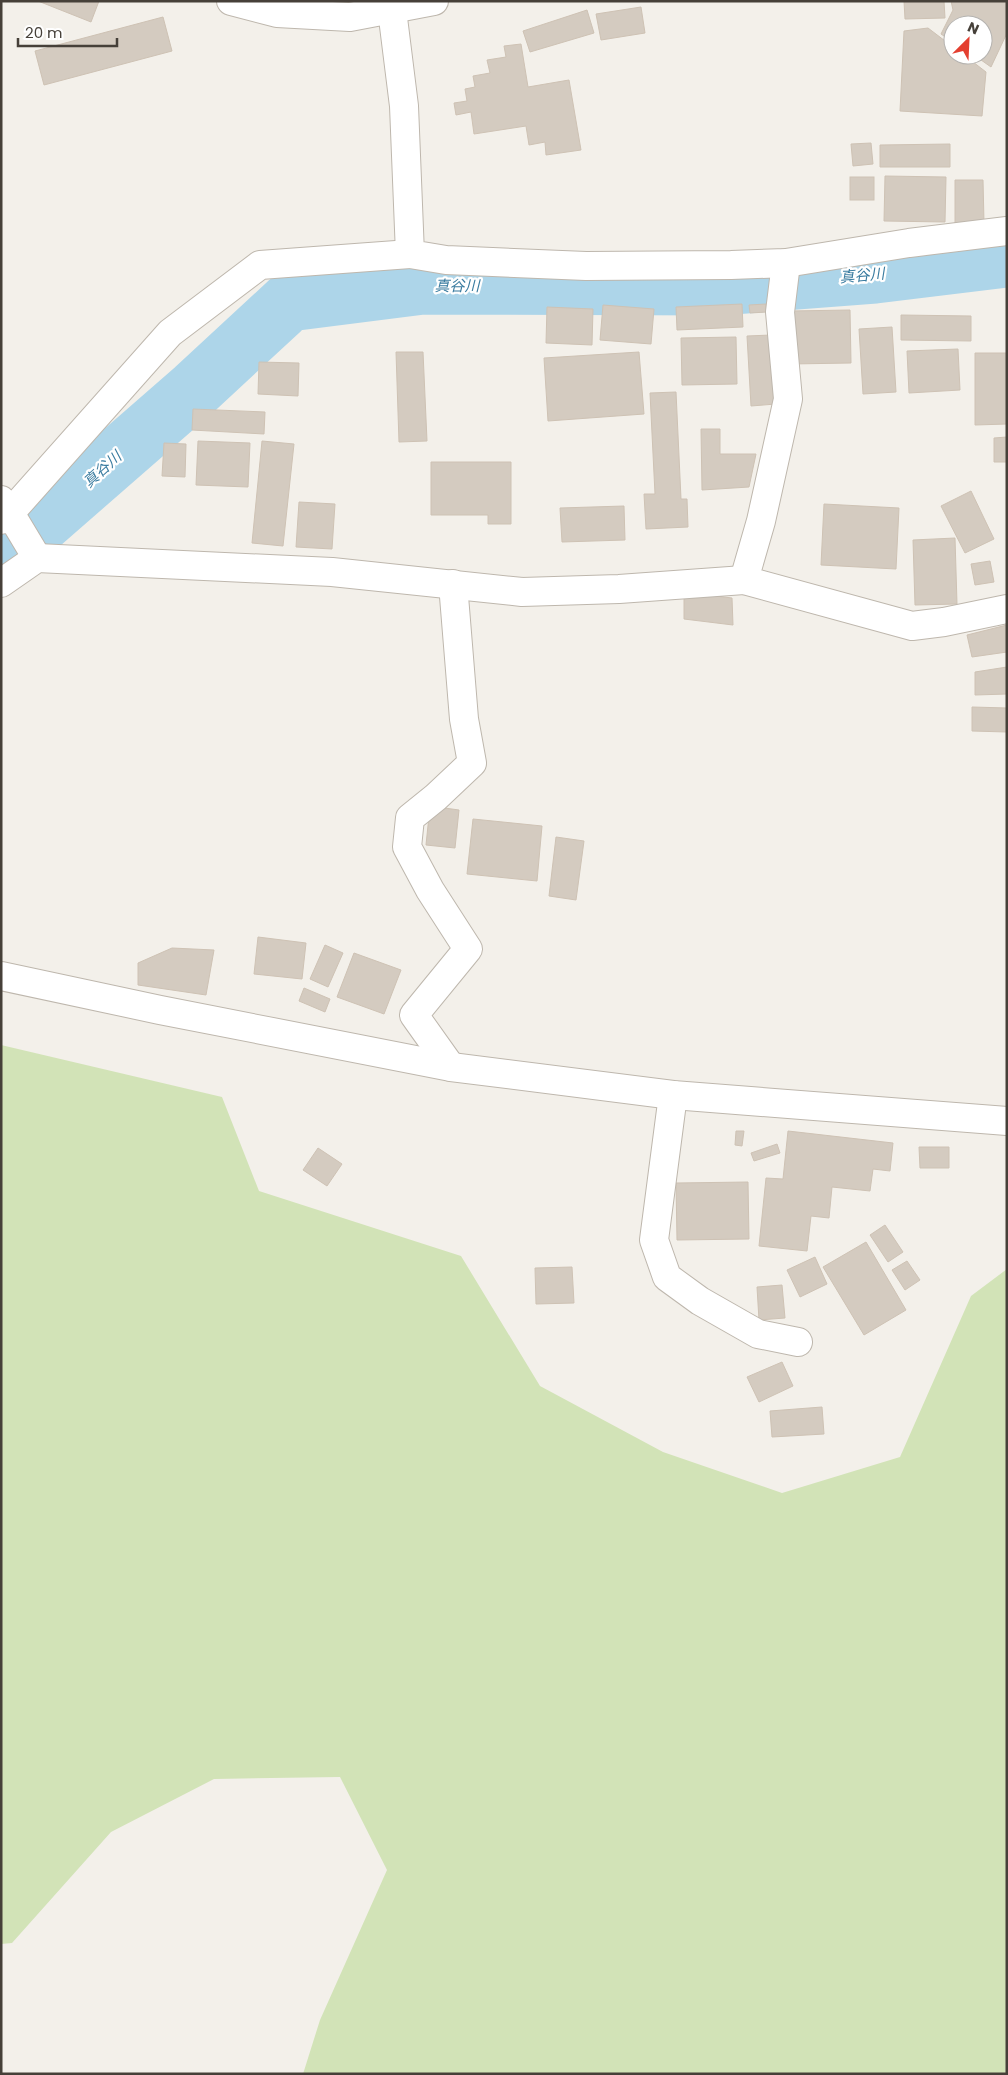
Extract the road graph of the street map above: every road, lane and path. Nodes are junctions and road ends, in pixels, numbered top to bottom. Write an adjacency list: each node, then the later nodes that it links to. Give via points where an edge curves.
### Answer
1 (231, 1): 3 (street, via 277,13 350,17)
2 (434, 1): 3 (street)
3 (392, 10): 5 (street, via 404,106)
4 (1007, 230): 6 (street)
5 (410, 254): 6 (street, via 446,260 586,266); 7 (street, via 260,265 170,333)
6 (786, 264): 9 (street, via 780,312 788,399 762,521)
7 (4, 511): 8 (street)
8 (37, 558): 10 (street); 11 (street, via 332,572)
9 (744, 580): 11 (street, via 522,592); 12 (street, via 912,626)
10 (1, 583)
11 (453, 584): 14 (street, via 464,719 472,763 410,818 407,847 468,949 414,1015)
12 (1007, 609)
13 (1, 976): 14 (street)
14 (451, 1067): 15 (street)
15 (673, 1095): 16 (street); 17 (street, via 654,1240 667,1277 700,1301 758,1334)
16 (1007, 1121)
17 (798, 1342)

